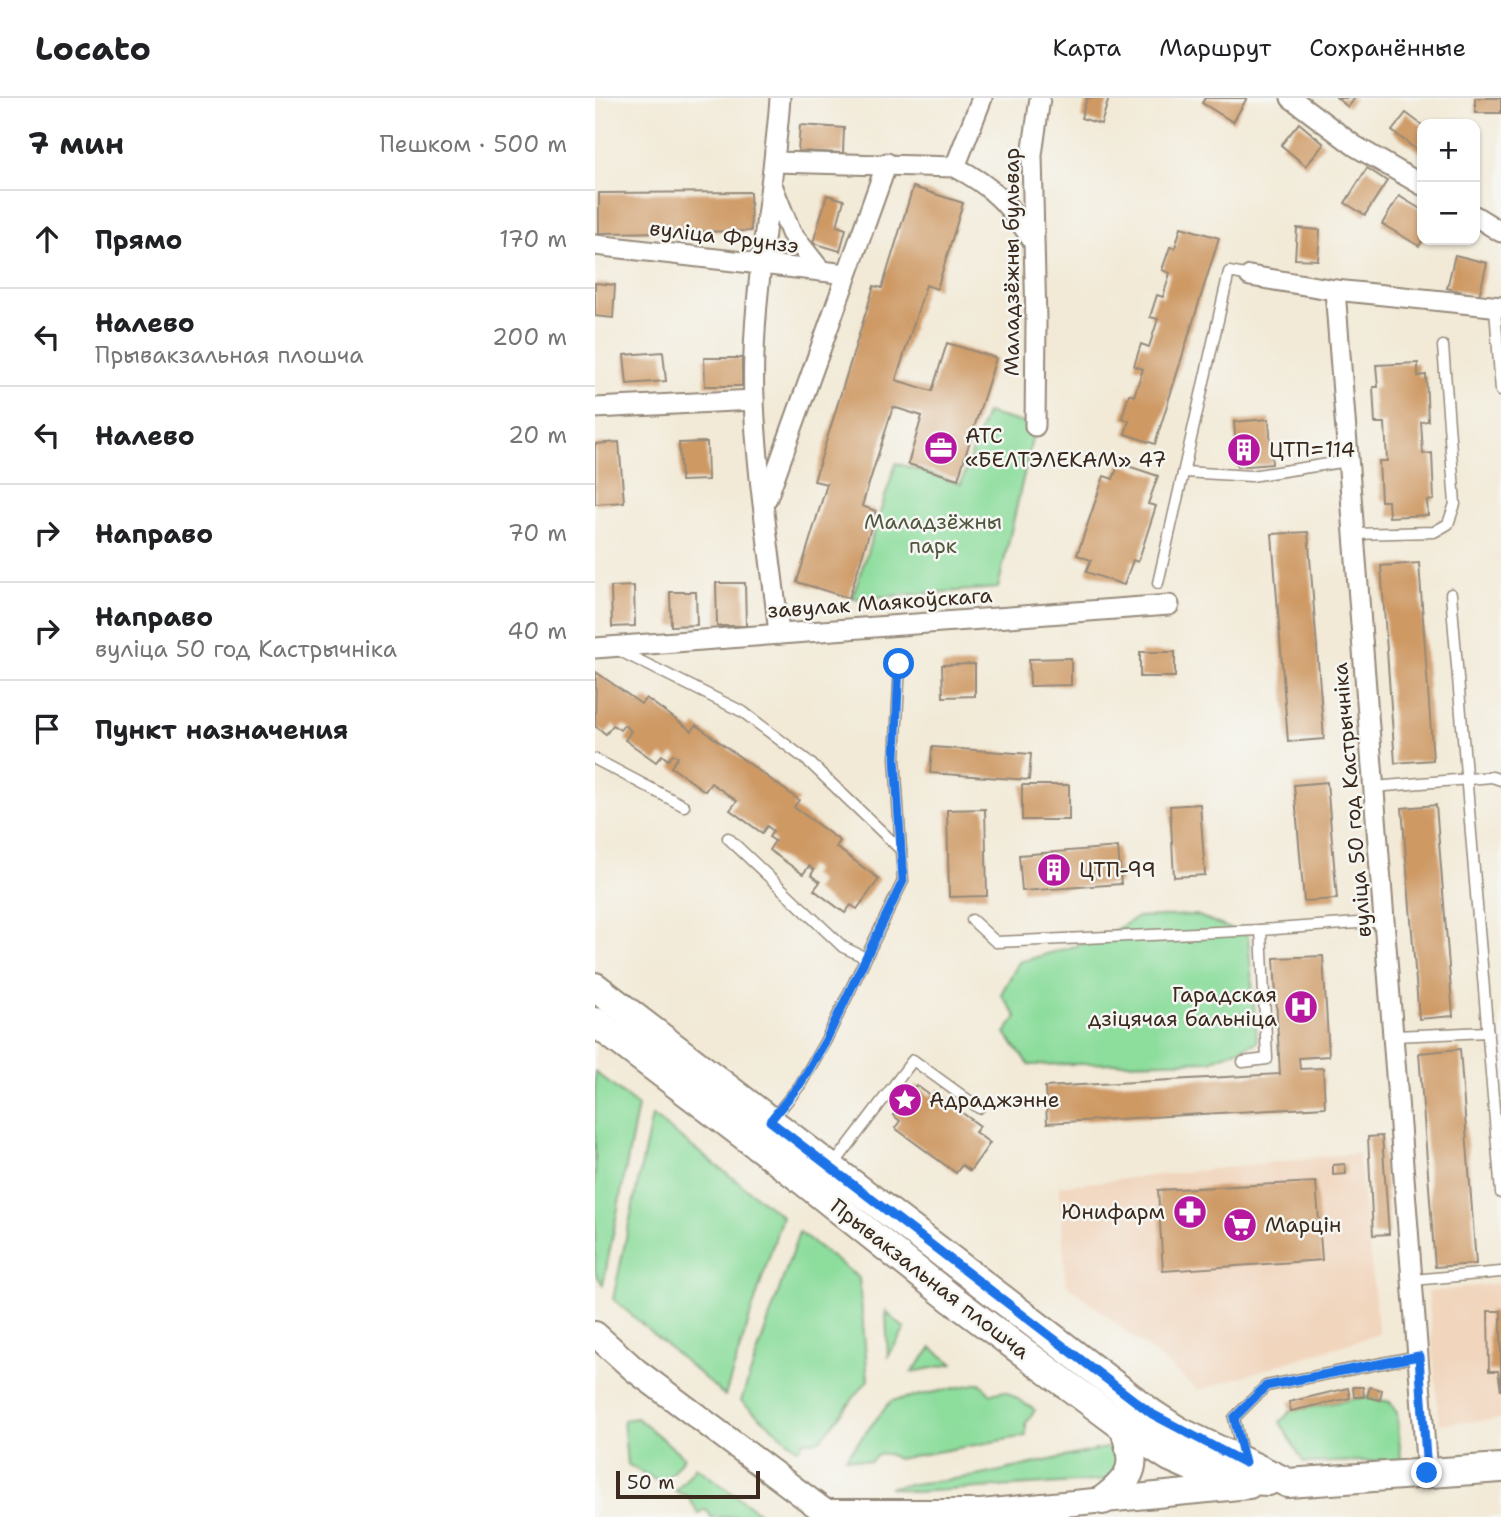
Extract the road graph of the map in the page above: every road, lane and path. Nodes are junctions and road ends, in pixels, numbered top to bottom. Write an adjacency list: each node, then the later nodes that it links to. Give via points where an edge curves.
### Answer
1 (780, 98): 5 (street)
2 (982, 98): 7 (street)
3 (1040, 98): 12 (street, Маладзёжны бульвар, via 1032,155)
4 (1291, 98): 8 (street, via 1355,146)
5 (775, 162): 6 (street); 9 (street)
6 (887, 163): 7 (street); 16 (street)
7 (955, 167): 12 (street, via 979,179 1011,207)
8 (1417, 182)
9 (772, 184): 14 (street); 15 (street, via 791,233)
10 (1480, 219): 11 (street)
11 (1501, 232)
12 (1033, 242): 24 (street, Маладзёжны бульвар)
13 (595, 245): 14 (street, вуліца Фрунзэ)
14 (759, 264): 15 (street, вуліца Фрунзэ); 22 (street)
15 (821, 271): 16 (street, вуліца Фрунзэ)
16 (847, 274): 27 (street)
17 (1250, 276): 18 (street); 26 (lane, via 1229,272)
18 (1335, 290): 19 (street); 25 (street, вуліца 50 год Кастрычніка)
19 (1498, 307): 21 (lane)
20 (1443, 346): 28 (lane, via 1455,504 1448,524 1434,532)
21 (1501, 391)
22 (754, 400): 23 (street); 27 (street)
23 (595, 408)
24 (1035, 426)
25 (1348, 461): 26 (lane, via 1251,477); 28 (street, вуліца 50 год Кастрычніка)
26 (1184, 472): 29 (lane)
27 (765, 503): 32 (street)
28 (1354, 534): 38 (street, вуліца 50 год Кастрычніка)
29 (1159, 583)
30 (1451, 594): 36 (lane)
31 (1169, 606): 32 (street, завулак Маякоўскага)
32 (779, 634): 33 (street, завулак Маякоўскага)
33 (603, 648): 41 (lane, via 743,712 809,762)
34 (899, 664): 41 (lane, via 895,758)
35 (595, 759): 39 (lane)
36 (1465, 780): 37 (lane); 38 (lane); 48 (lane)
37 (1501, 780)
38 (1374, 787): 43 (street, вуліца 50 год Кастрычніка)
39 (684, 806)
40 (728, 838): 45 (lane, via 843,947)
41 (901, 850): 45 (lane, via 903,881)
42 (972, 920): 44 (lane, via 996,942)
43 (1385, 921): 44 (lane); 49 (street, вуліца 50 год Кастрычніка)
44 (1261, 930): 50 (lane, via 1267,1059)
45 (866, 958): 52 (lane, via 826,1040 800,1084)
46 (595, 987): 52 (main road, Прывакзальная плошча)
47 (595, 1022): 59 (main road, Прывакзальная плошча)
48 (1488, 1032): 49 (lane); 54 (lane)
49 (1394, 1036): 56 (street, вуліца 50 год Кастрычніка)
50 (1243, 1062)
51 (979, 1108): 53 (lane, via 913,1060)
52 (770, 1121): 53 (main road, Прывакзальная плошча)
53 (831, 1168): 60 (main road, Прывакзальная плошча, via 1152,1414)
54 (1501, 1193)
55 (1501, 1272): 56 (lane)
56 (1413, 1280): 58 (street, вуліца 50 год Кастрычніка)
57 (595, 1334): 65 (street, via 635,1370)
58 (1419, 1356): 60 (lane, via 1266,1386 1234,1418); 62 (street, вуліца 50 год Кастрычніка)
59 (1124, 1427): 63 (main road, Прывакзальная плошча, via 1170,1457 1204,1472); 64 (main road, via 1132,1466 1125,1483)
60 (1245, 1463): 63 (main road, Прывакзальная плошча)
61 (1501, 1468): 62 (main road, Прывакзальная плошча)
62 (1427, 1473): 63 (main road, Прывакзальная плошча)
63 (1288, 1483): 64 (street)
64 (1103, 1500): 66 (street)
65 (829, 1515): 66 (street)
66 (975, 1515)

